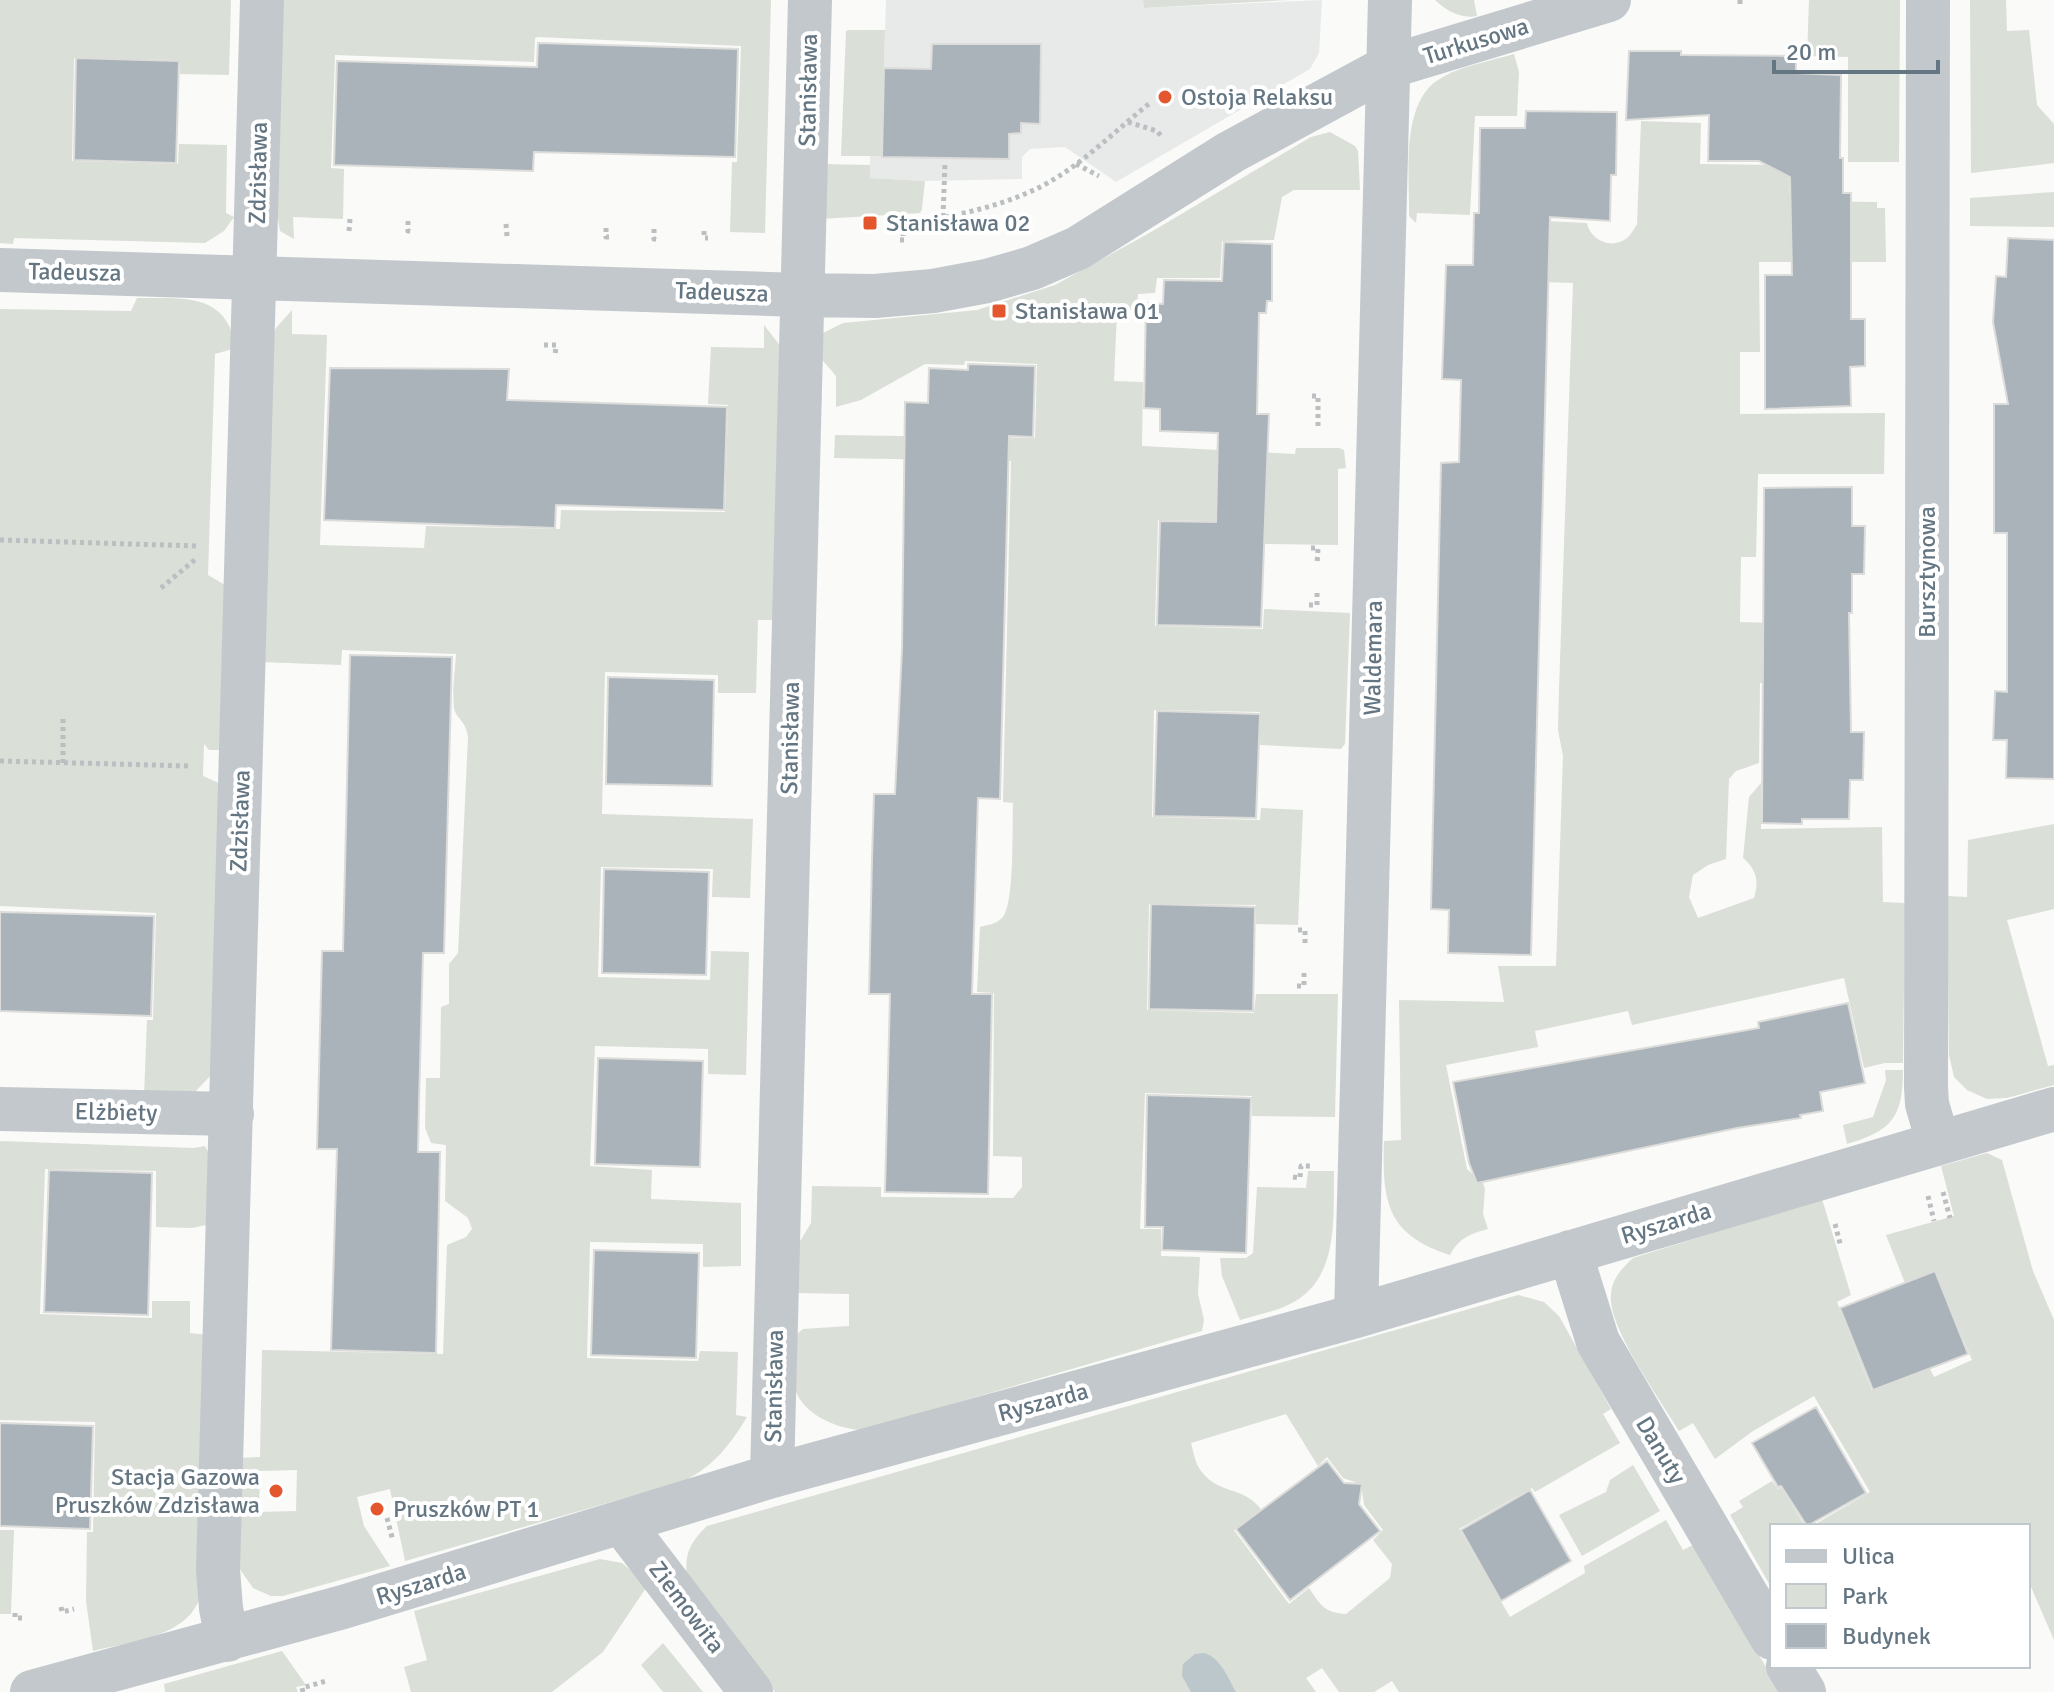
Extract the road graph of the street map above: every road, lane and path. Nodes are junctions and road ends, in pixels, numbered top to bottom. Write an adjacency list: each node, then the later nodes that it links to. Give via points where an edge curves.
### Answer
1 (262, 0): 16 (street, Zdzisława)
2 (810, 0): 17 (street, Stanisława)
3 (1390, 0): 6 (street, Waldemara)
4 (1609, 0): 6 (street, Turkusowa)
5 (1928, 0): 43 (street, Bursztynowa, via 1925,1077)
6 (1388, 67): 17 (street, Tadeusza, via 1231,152 1078,248 1032,268 933,291); 45 (street, Waldemara)
7 (1150, 103): 8 (path)
8 (1127, 121): 9 (path, via 1157,131); 11 (path, via 1052,181 1024,195)
9 (1165, 140)
10 (945, 163): 11 (path)
11 (943, 217): 14 (path, via 902,225 904,240)
12 (704, 231): 13 (path, via 704,238)
13 (717, 239)
14 (889, 241)
15 (0, 270): 16 (street, Tadeusza)
16 (255, 277): 17 (street, Tadeusza); 42 (street, Zdzisława)
17 (801, 295): 46 (street, Stanisława)
18 (544, 345): 19 (path, via 556,345)
19 (555, 357)
20 (1312, 396): 21 (path, via 1318,396)
21 (1318, 430)
22 (198, 531): 24 (path)
23 (0, 540): 24 (path)
24 (198, 546): 26 (path)
25 (1311, 548): 27 (path, via 1318,548)
26 (197, 558): 28 (path); 29 (path)
27 (1317, 564)
28 (196, 574)
29 (161, 588)
30 (1317, 591): 31 (path, via 1317,605)
31 (1309, 605)
32 (63, 719): 34 (path)
33 (0, 761): 34 (path)
34 (63, 763): 35 (path)
35 (193, 766)
36 (1298, 930): 37 (path, via 1305,930)
37 (1305, 947)
38 (1304, 973): 39 (path, via 1304,986)
39 (1297, 986)
40 (0, 1109): 42 (street, Elżbiety)
41 (2054, 1109): 43 (street, Ryszarda)
42 (232, 1114): 53 (street, Zdzisława, via 218,1570)
43 (1938, 1142): 44 (street, Ryszarda)
44 (1570, 1252): 45 (street, Ryszarda); 52 (street, Danuty, via 1598,1342)
45 (1356, 1316): 46 (street, Ryszarda)
46 (772, 1476): 47 (street, Ryszarda)
47 (622, 1523): 53 (street, Ryszarda); 58 (street, Ziemowita)
48 (61, 1607): 49 (path, via 62,1612)
49 (74, 1609)
50 (15, 1613): 51 (path, via 15,1618)
51 (25, 1618)
52 (1770, 1635)
53 (227, 1640): 56 (street, Ryszarda)
54 (1789, 1668): 59 (street)
55 (326, 1681): 57 (path, via 302,1688)
56 (32, 1692)
57 (303, 1692)
58 (751, 1692)
59 (1804, 1692)

